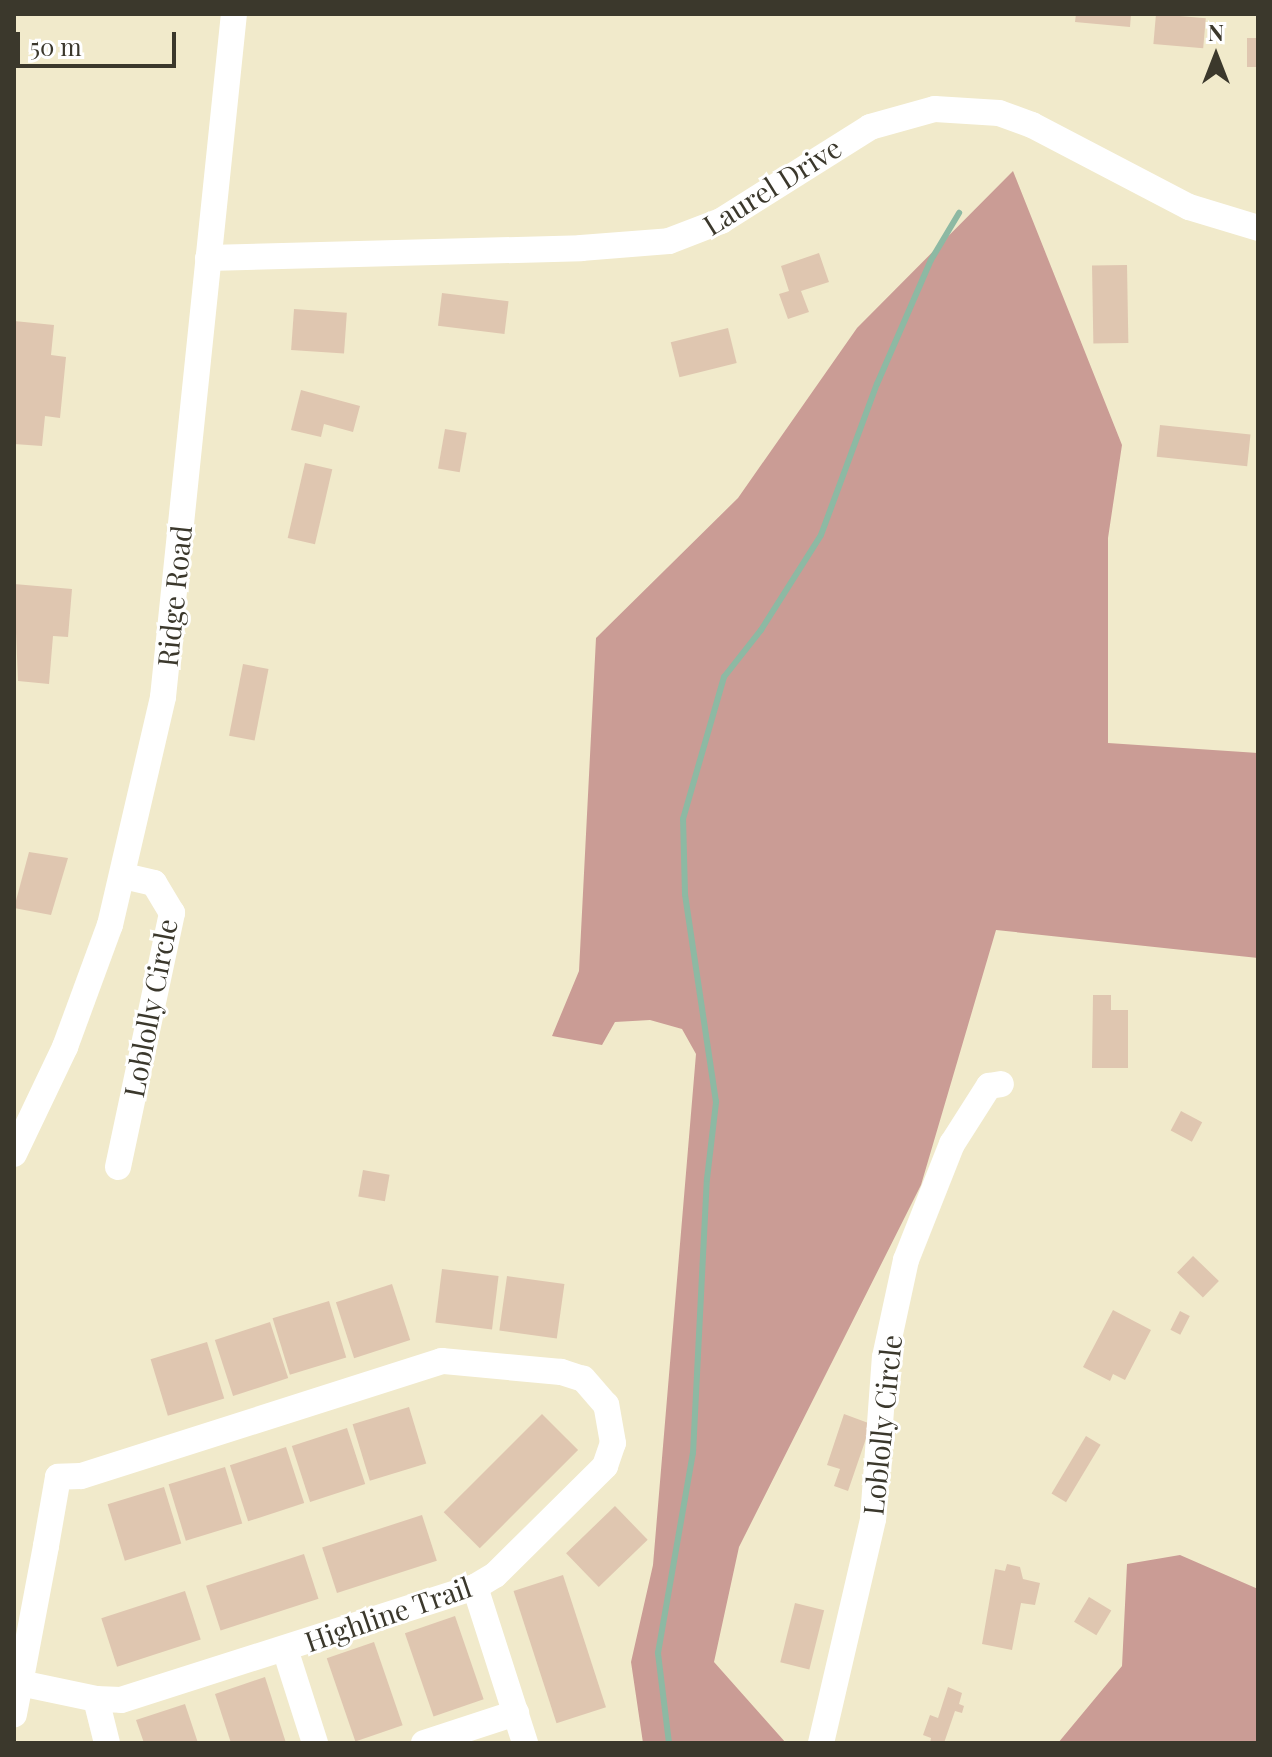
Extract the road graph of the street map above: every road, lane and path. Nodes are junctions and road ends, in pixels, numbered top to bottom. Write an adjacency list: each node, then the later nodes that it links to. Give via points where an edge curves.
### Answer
1 (234, 14): 3 (street, Ridge Road)
2 (1258, 228): 3 (street, Laurel Drive, via 1189,207 1032,125 999,113 935,109 870,127 721,221 669,241)
3 (208, 258): 4 (street, Ridge Road, via 163,697)
4 (124, 876): 6 (street, Ridge Road, via 87,991); 7 (street, Loblolly Circle, via 154,883 172,913)
5 (1001, 1084): 18 (street, Loblolly Circle, via 989,1086 952,1144 906,1260 885,1357 873,1519)
6 (14, 1154)
7 (118, 1167)
8 (475, 1587): 9 (street, Highline Trail); 10 (street, Highline Trail, via 495,1575 605,1466 613,1424 606,1405 583,1379 561,1372 442,1361 81,1476 58,1477); 12 (street)
9 (285, 1649): 11 (street, Highline Trail, via 121,1700); 15 (street)
10 (17, 1682): 11 (street, Highline Trail); 13 (street)
11 (96, 1699): 14 (street)
12 (516, 1713): 16 (street); 17 (street)
13 (14, 1714)
14 (107, 1743)
15 (315, 1743)
16 (424, 1743)
17 (525, 1743)
18 (821, 1743)

